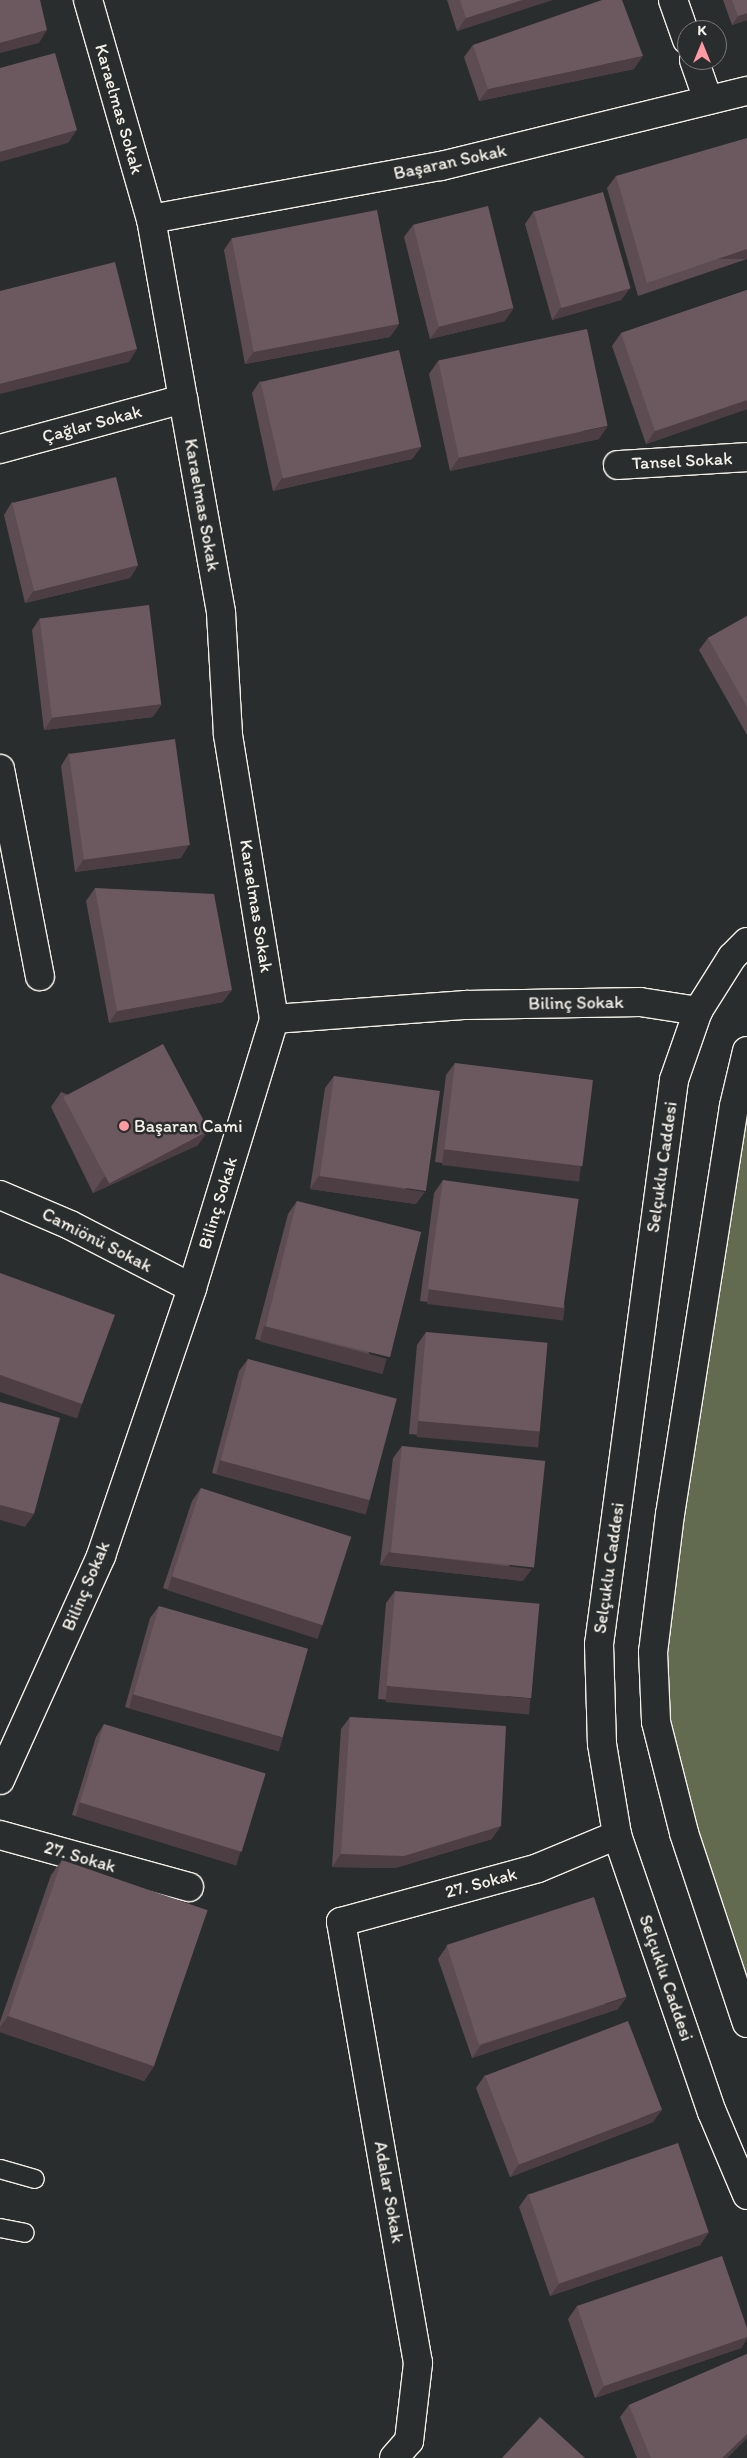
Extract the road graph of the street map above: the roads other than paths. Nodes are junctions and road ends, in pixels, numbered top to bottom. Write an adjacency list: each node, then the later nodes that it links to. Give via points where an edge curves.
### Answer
1 (88, 0): 7 (street, Karaelmas Sokak)
2 (673, 0): 3 (street)
3 (680, 20)
4 (698, 70): 6 (street)
5 (747, 91): 6 (street, Başaran Sokak)
6 (708, 100): 7 (street, Başaran Sokak, via 441,166)
7 (151, 219): 8 (street, Karaelmas Sokak)
8 (183, 399): 9 (street, Çağlar Sokak); 16 (street, Karaelmas Sokak, via 221,613 228,735)
9 (0, 449)
10 (747, 457): 11 (street, Tansel Sokak)
11 (618, 465)
12 (1, 782): 14 (street)
13 (747, 942): 15 (street, Selçuklu Caddesi, via 732,957)
14 (40, 976)
15 (698, 1012): 16 (street, Bilinç Sokak, via 640,1002 466,1005); 22 (street, Selçuklu Caddesi, via 674,1080 599,1644 602,1744)
16 (274, 1019): 19 (street, Bilinç Sokak)
17 (747, 1051): 25 (street, via 734,1106 671,1504 653,1652 656,1722 684,1833)
18 (0, 1195): 19 (street, Camiönü Sokak, via 70,1224)
19 (192, 1288): 20 (street, Bilinç Sokak, via 101,1556)
20 (0, 1780)
21 (0, 1835): 23 (street, 27. Sokak)
22 (617, 1835): 24 (street, 27. Sokak, via 538,1868); 28 (street, Selçuklu Caddesi, via 712,2112)
23 (188, 1887)
24 (342, 1922): 31 (street, Adalar Sokak, via 418,2363 409,2440)
25 (747, 2023)
26 (0, 2169): 27 (lane)
27 (35, 2179)
28 (747, 2195)
29 (0, 2228): 30 (lane)
30 (25, 2233)
31 (394, 2458)

